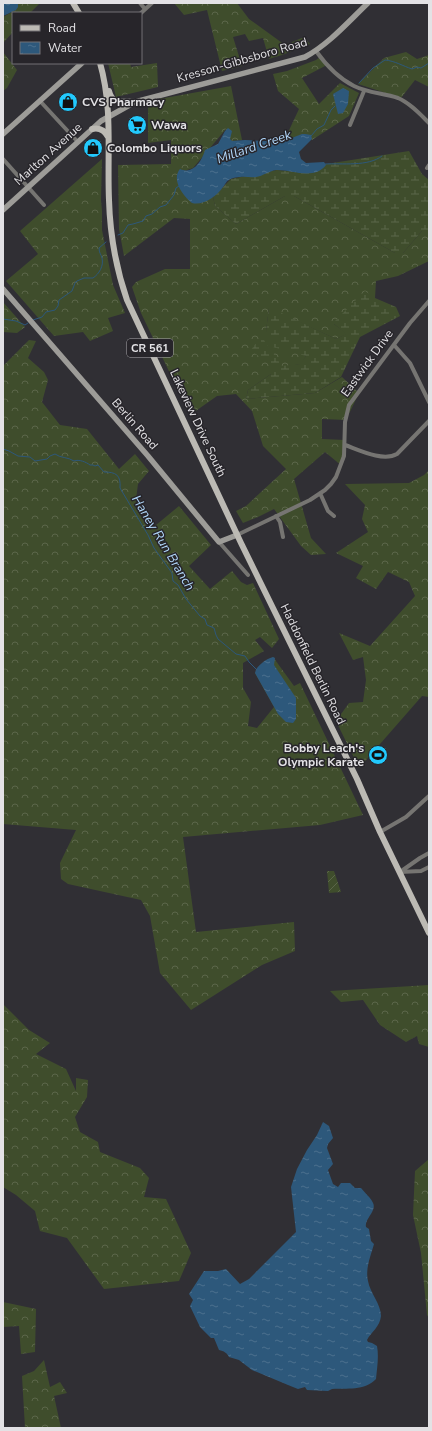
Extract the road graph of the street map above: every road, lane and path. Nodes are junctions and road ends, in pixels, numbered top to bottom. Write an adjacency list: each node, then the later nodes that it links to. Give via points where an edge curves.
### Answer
1 (73, 3): 6 (main road)
2 (140, 3): 5 (street)
3 (152, 3): 5 (street)
4 (368, 3): 8 (street, Kresson-Gibbsboro Road)
5 (146, 9): 7 (street)
6 (78, 12)
7 (142, 12)
8 (316, 51): 12 (street, via 335,74); 14 (street, Kresson-Gibbsboro Road, via 305,57)
9 (81, 64): 13 (street)
10 (99, 64): 11 (main road, Lakeview Drive South / CR 561)
11 (105, 81): 14 (main road, via 112,99); 15 (main road, Lakeview Drive South / CR 561)
12 (364, 91): 16 (street, via 404,101); 17 (street)
13 (40, 101): 19 (street); 21 (street)
14 (135, 102): 15 (street, Kresson-Gibbsboro Road)
15 (108, 117): 18 (street, Marlton Avenue); 20 (main road, Lakeview Drive South / CR 561)
16 (429, 123)
17 (350, 125)
18 (92, 128): 20 (main road, via 100,129); 21 (street, Marlton Avenue)
19 (3, 134)
20 (109, 138): 35 (main road, Lakeview Drive South / CR 561, via 110,222 120,280)
21 (78, 141): 23 (street, Marlton Avenue)
22 (3, 159): 23 (street)
23 (28, 187): 24 (street); 25 (street, Marlton Avenue)
24 (44, 205)
25 (3, 210)
26 (3, 289): 37 (street, Berlin Road)
27 (429, 301): 28 (street, Eastwick Drive)
28 (394, 346): 29 (street, via 410,363); 31 (street, Eastwick Drive, via 349,406)
29 (429, 402)
30 (429, 421): 31 (street, via 393,457 383,458)
31 (344, 445): 32 (street, Eastwick Drive, via 344,456 336,478)
32 (320, 493): 33 (street, Eastwick Drive); 34 (street, via 328,510)
33 (276, 516): 35 (street, Eastwick Drive); 36 (street)
34 (334, 516)
35 (237, 535): 37 (street, Eastwick Drive); 40 (main road, Haddonfield Berlin Road / CR 561, via 357,779)
36 (283, 537)
37 (219, 542): 38 (street, Berlin Road)
38 (248, 576)
39 (429, 796): 40 (street, via 406,817)
40 (380, 832): 43 (main road, Haddonfield Berlin Road / CR 561)
41 (429, 853): 43 (street)
42 (429, 867): 43 (street, via 421,871)
43 (400, 872): 44 (main road, Haddonfield Berlin Road / CR 561)
44 (429, 933)

